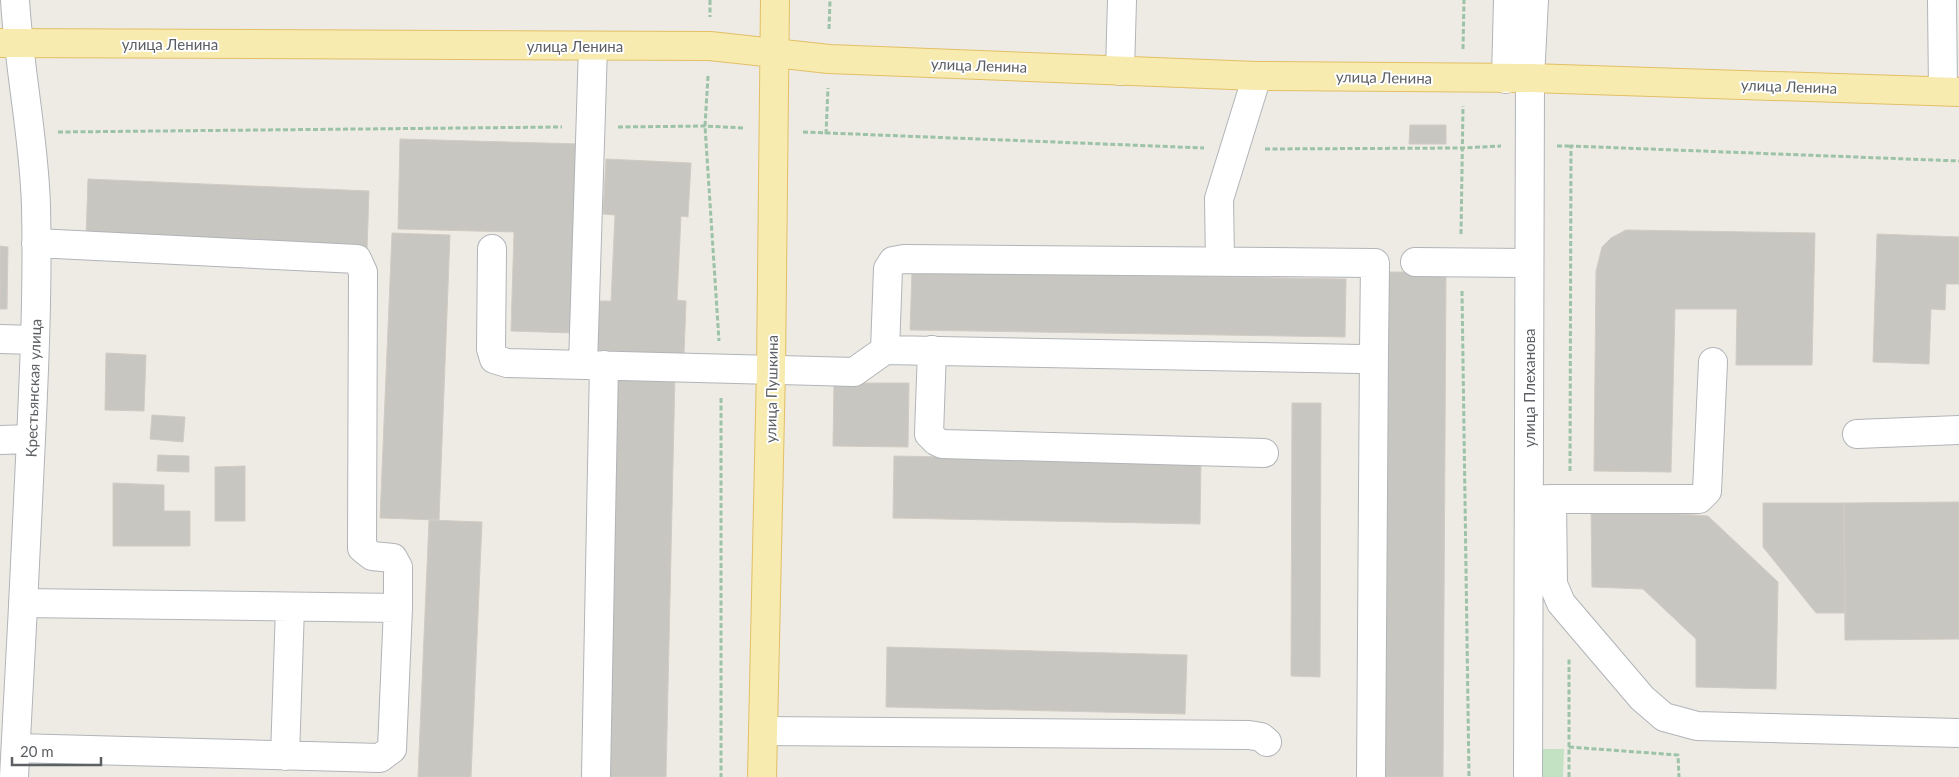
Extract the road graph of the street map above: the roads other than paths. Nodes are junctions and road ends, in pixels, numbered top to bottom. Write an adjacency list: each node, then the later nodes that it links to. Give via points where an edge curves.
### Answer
1 (16, 0): 7 (street, Крестьянская улица)
2 (775, 0): 9 (main road, улица Пушкина)
3 (1122, 0): 10 (street)
4 (1508, 0): 12 (street)
5 (1534, 0): 12 (street, улица Плеханова)
6 (1942, 0): 13 (street)
7 (9, 44): 8 (main road, улица Ленина); 14 (street, Крестьянская улица, via 30,133)
8 (592, 46): 9 (main road, улица Ленина, via 710,46); 25 (street)
9 (775, 54): 10 (main road, улица Ленина); 26 (main road, улица Пушкина)
10 (1120, 71): 11 (main road, улица Ленина)
11 (1257, 76): 12 (main road, улица Ленина); 16 (street, via 1219,199)
12 (1518, 78): 13 (main road, улица Ленина); 18 (street, улица Плеханова)
13 (1951, 92)
14 (36, 243): 20 (street, Крестьянская улица); 35 (street, via 357,259 363,272 362,548 372,556 393,558 398,567)
15 (492, 249): 25 (street, via 491,349 494,359 507,363)
16 (1220, 262): 21 (street, via 893,260 888,269); 23 (street, via 1375,263)
17 (1415, 262): 18 (street)
18 (1529, 263): 32 (street, улица Плеханова)
19 (0, 339): 20 (street)
20 (35, 340): 29 (street, Крестьянская улица)
21 (884, 350): 22 (street); 26 (street, via 854,372)
22 (932, 350): 23 (street, via 1361,359 1370,356); 31 (street, via 929,434 942,444)
23 (1374, 350): 46 (street)
24 (1713, 362): 32 (street, via 1707,491 1699,499)
25 (594, 365): 26 (street); 44 (street)
26 (771, 369): 36 (main road, улица Пушкина)
27 (1959, 430): 28 (street)
28 (1856, 434)
29 (31, 439): 30 (street); 33 (street, Крестьянская улица)
30 (0, 440)
31 (1264, 453)
32 (1550, 499): 37 (street, via 1553,584 1561,603 1642,698 1664,716 1697,726); 47 (street, улица Плеханова)
33 (23, 603): 34 (street); 39 (street, Крестьянская улица)
34 (290, 608): 35 (street); 41 (street)
35 (398, 608): 40 (street)
36 (763, 731): 38 (street, via 1250,735); 45 (main road, улица Пушкина)
37 (1959, 733)
38 (1267, 742)
39 (16, 748): 41 (street); 42 (street, Крестьянская улица)
40 (392, 749): 41 (street, via 380,758); 43 (street)
41 (285, 756)
42 (14, 777)
43 (392, 777)
44 (596, 777)
45 (762, 777)
46 (1371, 777)
47 (1528, 777)

